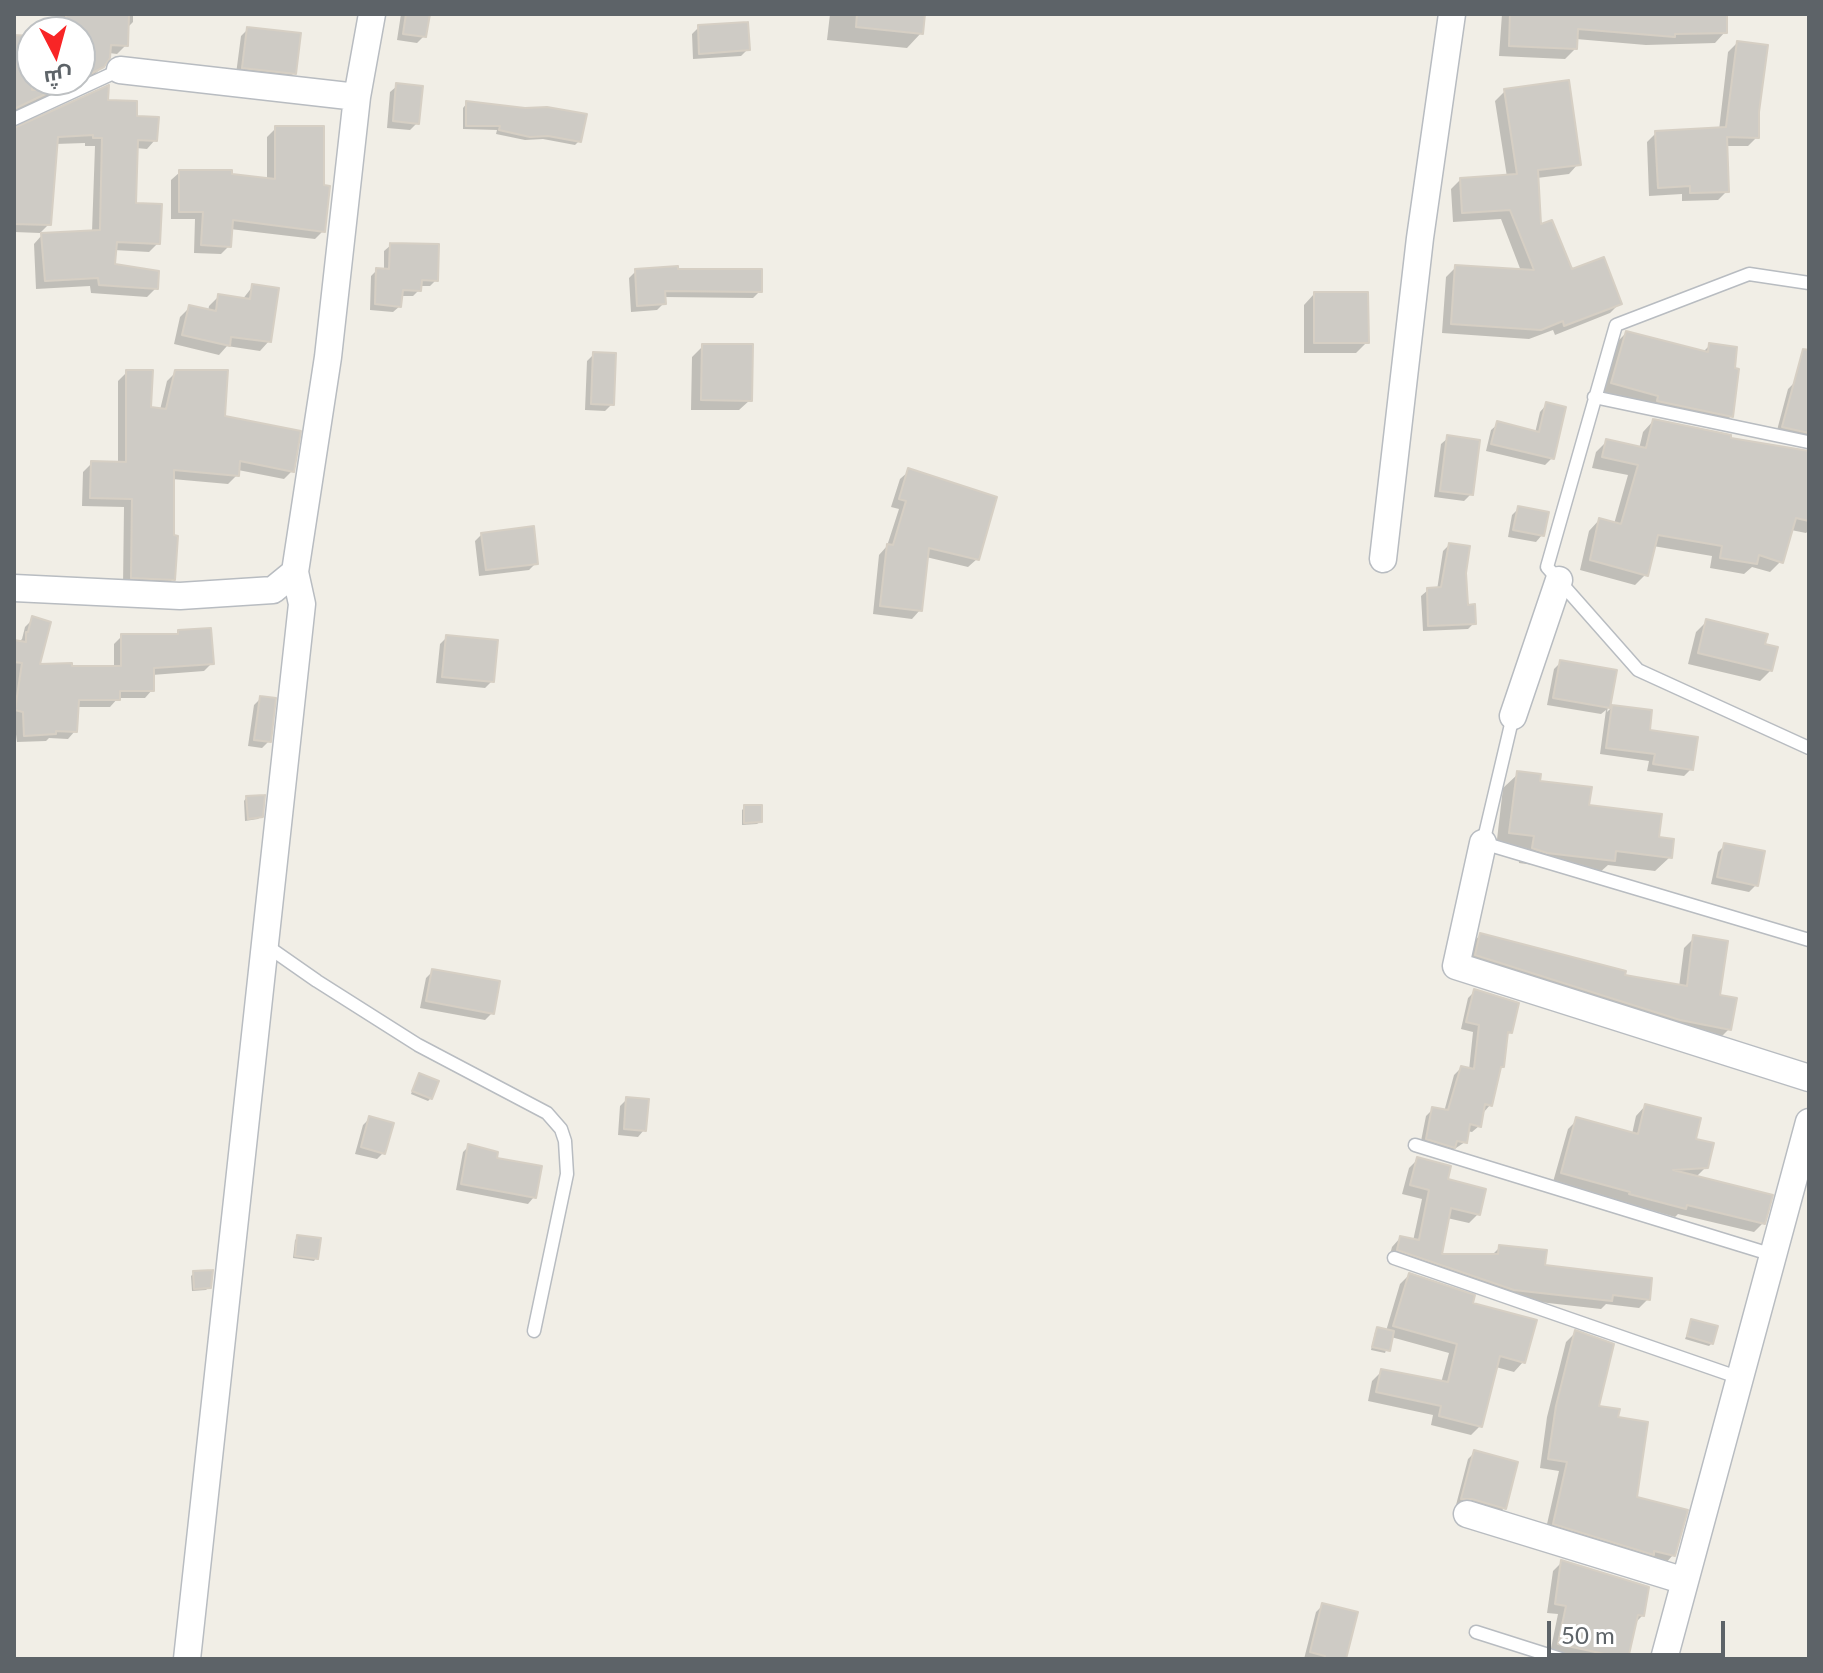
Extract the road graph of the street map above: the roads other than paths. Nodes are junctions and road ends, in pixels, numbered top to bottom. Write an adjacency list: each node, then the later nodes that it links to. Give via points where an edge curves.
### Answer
1 (372, 14): 4 (street)
2 (1452, 14): 9 (street)
3 (120, 70): 4 (street); 5 (lane)
4 (357, 97): 10 (street, via 328,357)
5 (14, 119)
6 (1809, 283): 7 (lane, via 1749,274 1616,325)
7 (1594, 397): 8 (lane); 11 (lane, via 1547,567)
8 (1808, 442)
9 (1383, 559)
10 (295, 572): 12 (street, via 273,590 180,596); 17 (street, via 302,604)
11 (1559, 580): 13 (street); 14 (lane, via 1638,670)
12 (14, 588)
13 (1513, 716): 15 (lane)
14 (1809, 748)
15 (1483, 843): 16 (lane); 18 (street, via 1456,966)
16 (1809, 940)
17 (264, 944): 23 (lane, via 418,1045 547,1113 561,1129 567,1174); 28 (street)
18 (1809, 1078)
19 (1809, 1122): 21 (street)
20 (1415, 1145): 21 (lane)
21 (1773, 1255): 24 (street)
22 (1394, 1258): 24 (lane)
23 (534, 1331)
24 (1740, 1378): 26 (street)
25 (1467, 1514): 26 (street)
26 (1685, 1581): 30 (street)
27 (1476, 1632): 29 (lane)
28 (187, 1659)
29 (1561, 1659)
30 (1664, 1659)

